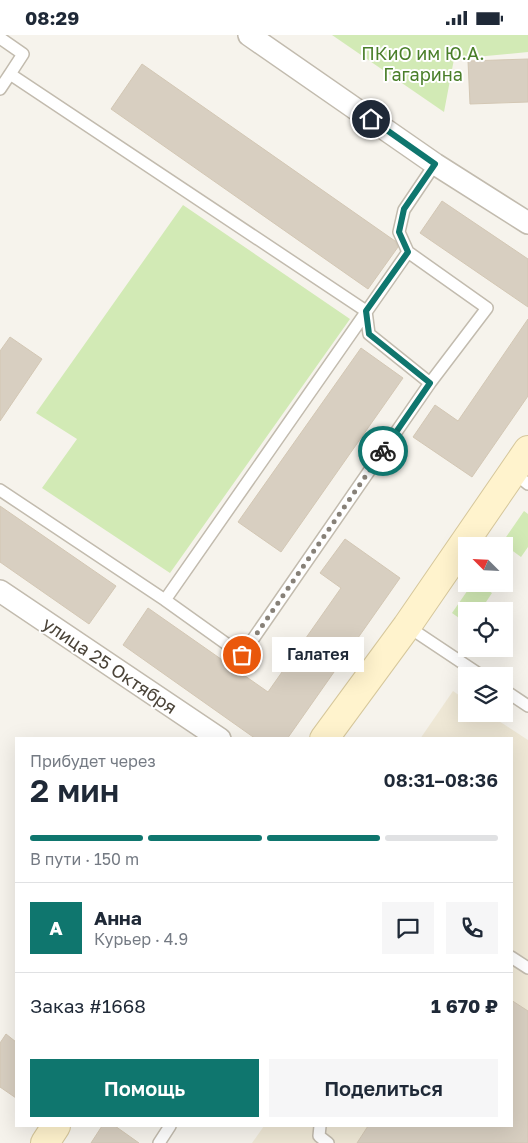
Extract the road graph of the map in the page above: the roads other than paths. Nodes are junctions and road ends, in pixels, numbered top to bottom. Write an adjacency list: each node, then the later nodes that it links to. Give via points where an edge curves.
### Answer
1 (249, 35): 5 (street)
2 (0, 38): 3 (lane, via 23,54)
3 (10, 74): 4 (lane); 8 (lane)
4 (0, 89)
5 (435, 164): 6 (street); 7 (lane, via 404,209 399,232)
6 (528, 223)
7 (408, 252): 8 (lane); 9 (lane, via 487,309)
8 (366, 311): 9 (lane, via 369,334); 14 (lane)
9 (430, 383): 14 (lane, via 242,655)
10 (528, 450): 11 (main road)
11 (520, 477): 15 (main road)
12 (0, 490): 14 (lane)
13 (3, 599): 19 (street, улица 25 Октября)
14 (165, 600)
15 (407, 626): 16 (lane); 20 (main road)
16 (468, 667)
17 (513, 696): 18 (lane)
18 (528, 706)
19 (217, 737)
20 (325, 737)
21 (513, 958): 22 (lane)
22 (528, 968)
23 (55, 1127): 26 (main road)
24 (169, 1127): 27 (lane)
25 (320, 1127): 28 (lane, via 319,1136)
26 (45, 1143)
27 (159, 1143)
28 (328, 1143)

